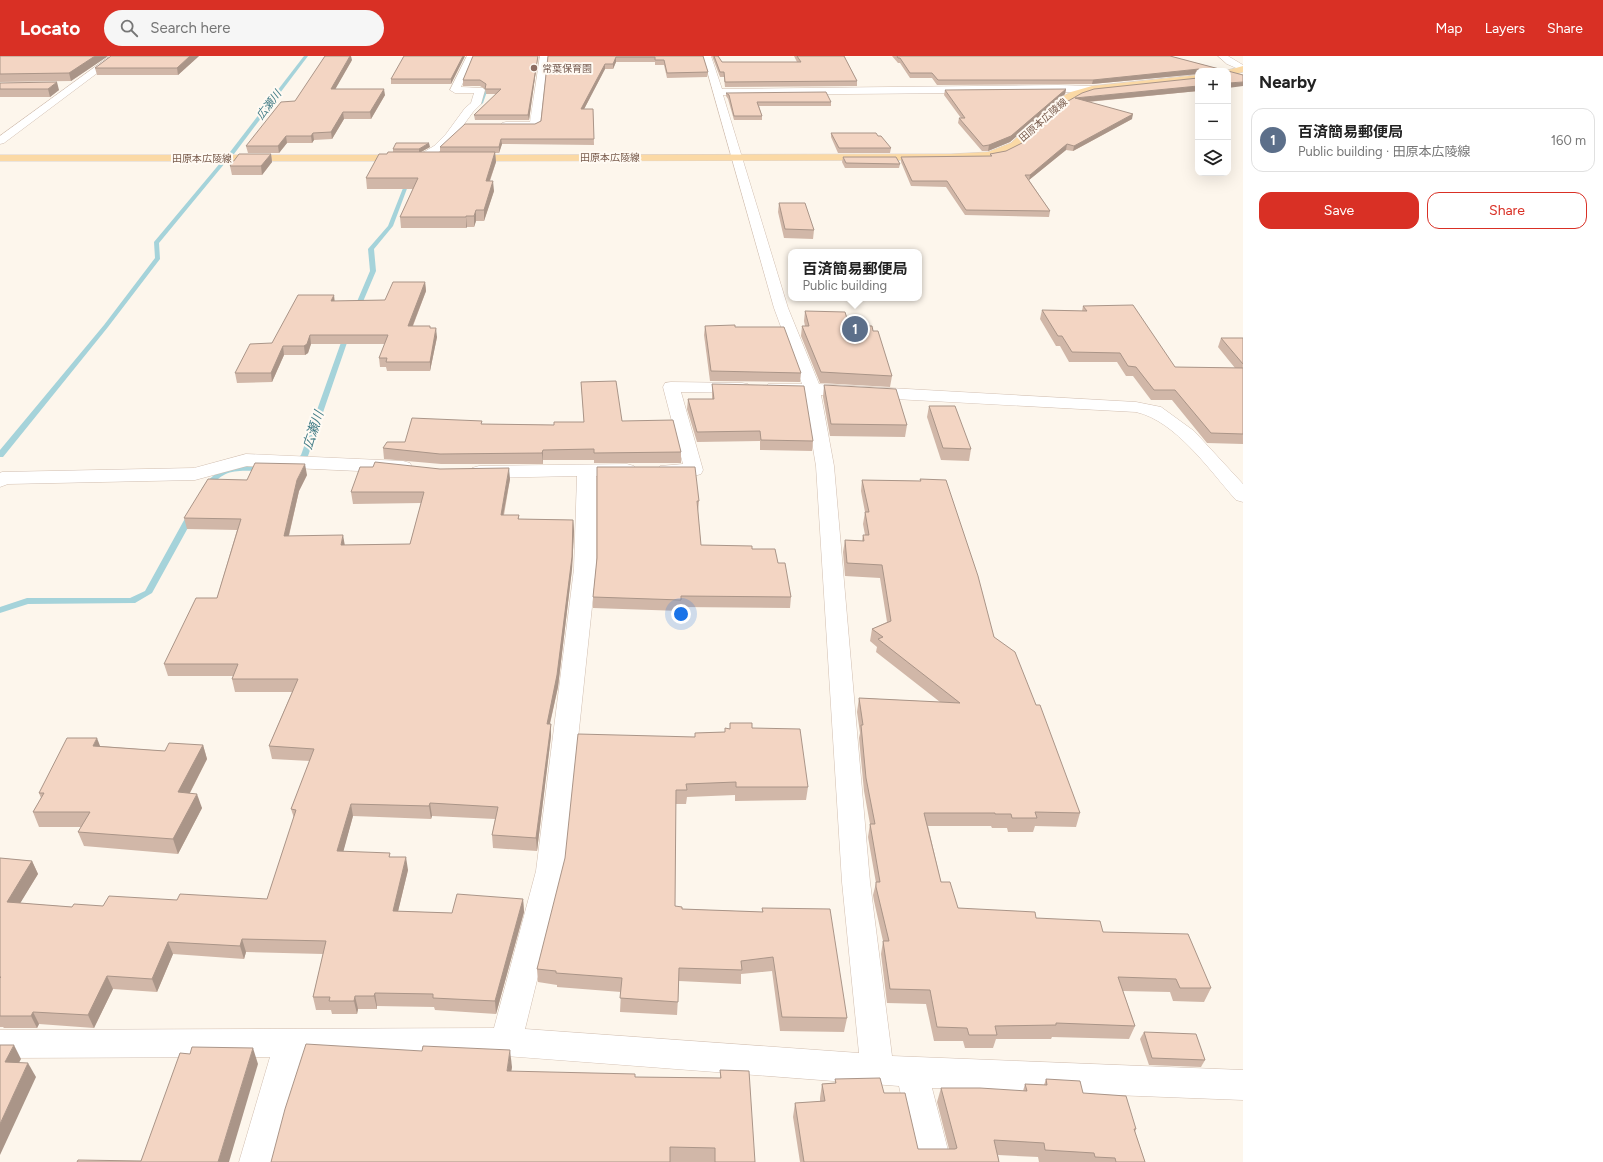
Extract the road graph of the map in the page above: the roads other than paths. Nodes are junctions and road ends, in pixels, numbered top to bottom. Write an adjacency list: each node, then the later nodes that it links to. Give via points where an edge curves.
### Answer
1 (116, 56): 10 (street)
2 (471, 56): 17 (street, via 455,90 480,90 476,104 469,110 467,125)
3 (544, 56): 13 (street, via 535,125)
4 (707, 56): 12 (street)
5 (1222, 56): 6 (street)
6 (1243, 68): 7 (main road)
7 (1231, 72)
8 (1195, 78): 11 (main road, 田原本広陵線)
9 (61, 85): 10 (street)
10 (76, 85): 14 (street)
11 (1092, 89): 12 (street); 15 (main road, 田原本広陵線, via 1063,100 1015,145 990,155)
12 (718, 92): 15 (street)
13 (497, 125)
14 (0, 142)
15 (736, 157): 17 (main road, 田原本広陵線); 18 (street, via 781,308)
16 (0, 158): 17 (main road, 田原本広陵線)
17 (421, 158)
18 (812, 389): 20 (street, via 671,387 694,470); 23 (street, via 1136,407 1154,411 1188,435); 27 (street, via 824,466 856,882)
19 (418, 469): 22 (street, via 246,460 195,474 2,478)
20 (587, 470): 21 (street); 24 (street, via 585,570 550,871)
21 (464, 472)
22 (0, 481)
23 (1243, 496)
24 (506, 1042): 25 (street); 27 (street)
25 (290, 1043): 26 (street); 30 (street)
26 (0, 1044)
27 (876, 1068): 28 (street)
28 (912, 1072): 29 (street); 31 (street)
29 (1243, 1085)
30 (257, 1162)
31 (933, 1162)

